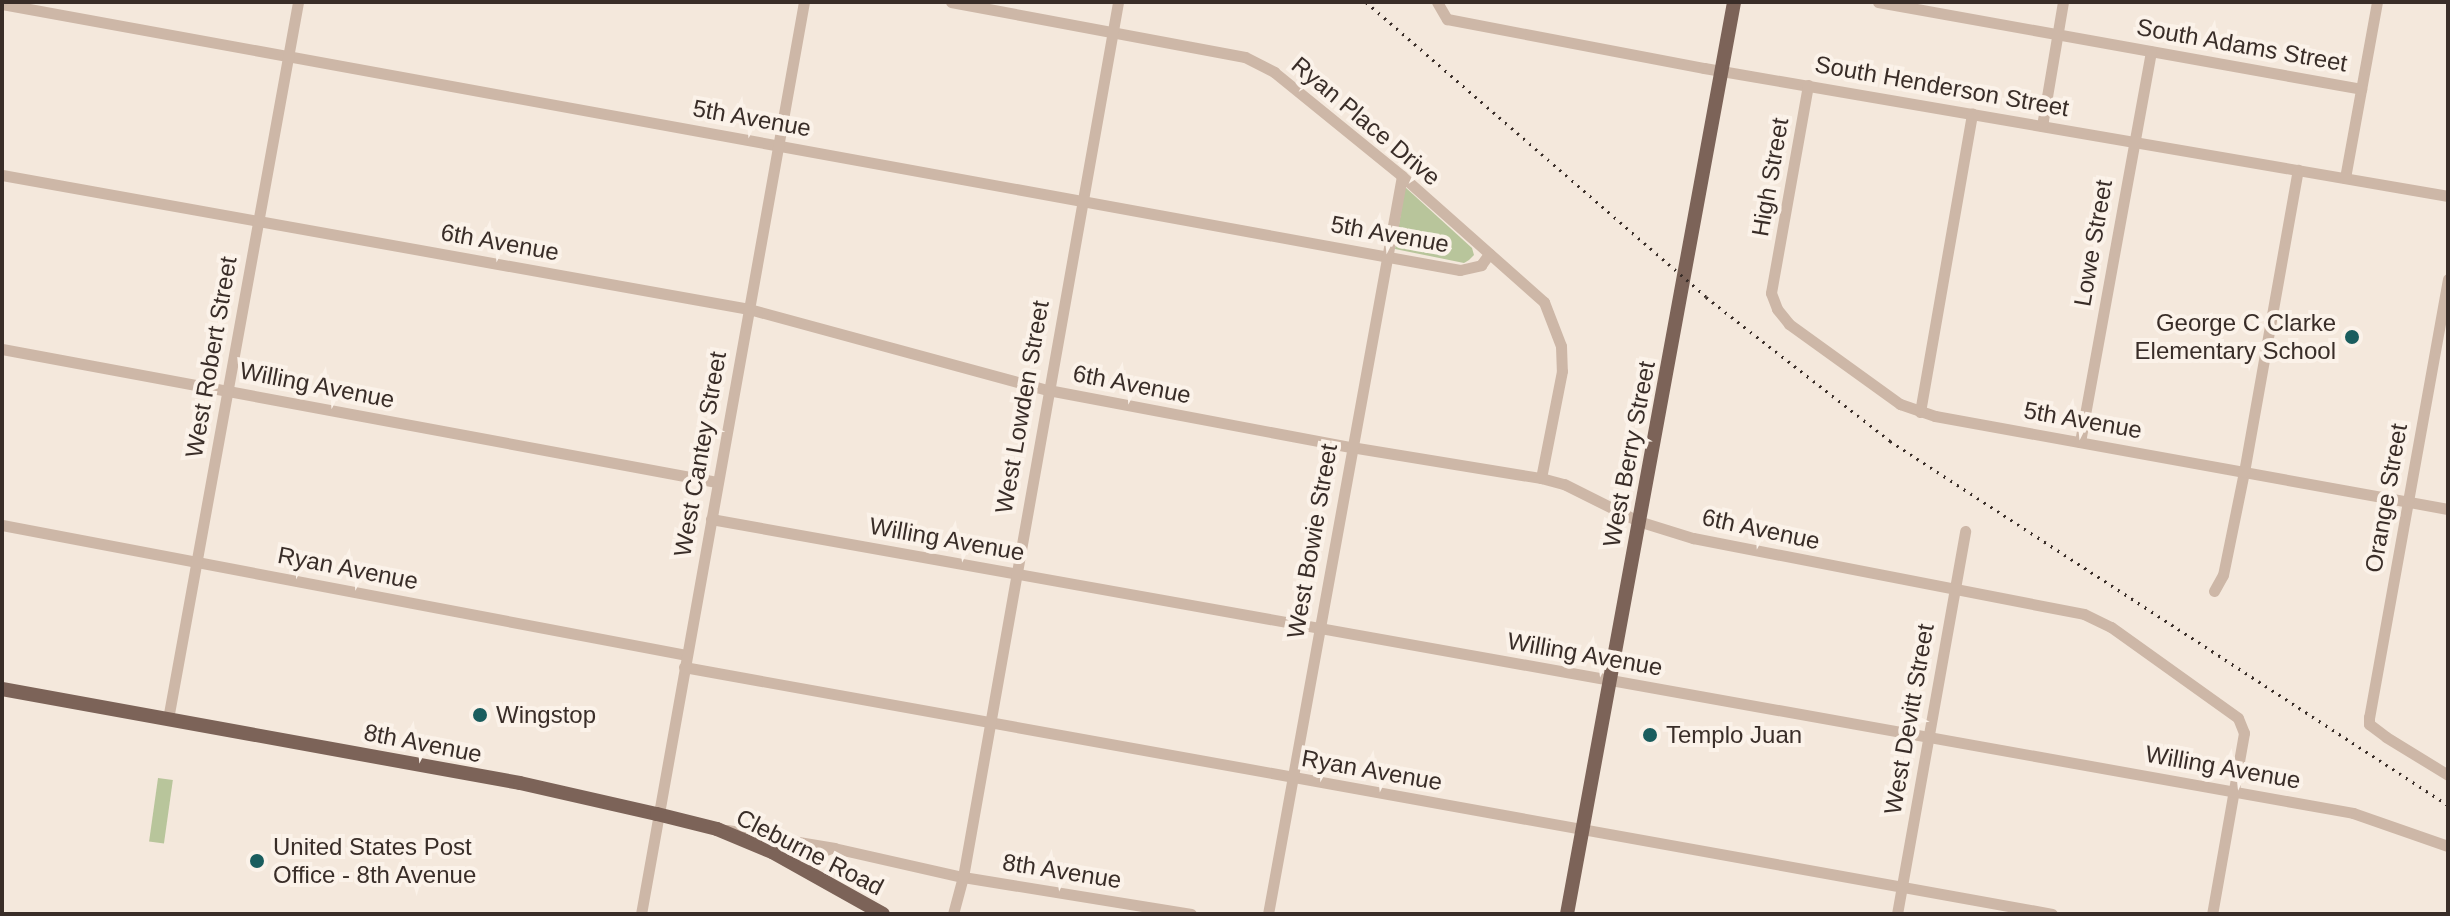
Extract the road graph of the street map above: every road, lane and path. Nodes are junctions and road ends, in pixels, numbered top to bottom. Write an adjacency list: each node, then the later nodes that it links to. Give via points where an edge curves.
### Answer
1 (298, 2): 14 (street, West Robert Street)
2 (804, 2): 21 (street, West Cantey Street)
3 (951, 2): 11 (street, Ryan Place Drive)
4 (1118, 2): 11 (street, West Lowden Street)
5 (1734, 2): 15 (main road, West Berry Street)
6 (1878, 2): 12 (street, South Adams Street)
7 (2063, 2): 12 (street)
8 (2377, 2): 17 (street)
9 (2, 4): 14 (street, 5th Avenue)
10 (1437, 4): 15 (street, South Henderson Street, via 1447,19)
11 (1112, 32): 24 (street, Ryan Place Drive, via 1260,63); 27 (street, West Lowden Street)
12 (2058, 34): 13 (street, South Adams Street); 19 (street)
13 (2151, 51): 17 (street, South Adams Street); 20 (street, Lowe Street)
14 (288, 55): 21 (street, 5th Avenue); 28 (street, West Robert Street)
15 (1721, 71): 16 (street, South Henderson Street); 46 (main road, West Berry Street)
16 (1808, 85): 18 (street, South Henderson Street); 31 (street, High Street)
17 (2361, 89): 25 (street)
18 (1972, 114): 19 (street, South Henderson Street); 37 (street)
19 (2042, 126): 20 (street, South Henderson Street)
20 (2134, 142): 22 (street, South Henderson Street); 38 (street, Lowe Street)
21 (778, 145): 27 (street, 5th Avenue); 33 (street, West Cantey Street)
22 (2298, 170): 25 (street, South Henderson Street); 40 (street)
23 (2, 175): 28 (street, 6th Avenue)
24 (1402, 176): 29 (street, Ryan Place Drive); 30 (street, West Bowie Street)
25 (2345, 178): 26 (street, South Henderson Street)
26 (2448, 196)
27 (1080, 200): 30 (street, 5th Avenue); 36 (street, West Lowden Street)
28 (258, 221): 33 (street, 6th Avenue); 35 (street, West Robert Street)
29 (1489, 254): 30 (street, 5th Avenue, via 1481,265 1460,270); 41 (street, Ryan Place Drive, via 1544,302 1561,346 1560,396)
30 (1386, 256): 39 (street, West Bowie Street)
31 (1775, 276): 37 (street, 5th Avenue, via 1771,293 1789,324 1900,404)
32 (2448, 279): 43 (street, Orange Street)
33 (749, 309): 36 (street, 6th Avenue); 42 (street, West Cantey Street)
34 (2, 349): 35 (street, Willing Avenue)
35 (228, 390): 42 (street, Willing Avenue); 49 (street, West Robert Street)
36 (1048, 390): 39 (street, 6th Avenue); 50 (street, West Lowden Street)
37 (1920, 412): 38 (street, 5th Avenue)
38 (2080, 442): 40 (street, 5th Avenue)
39 (1351, 447): 41 (street, 6th Avenue); 53 (street, West Bowie Street)
40 (2244, 472): 43 (street, 5th Avenue); 52 (street, via 2223,575)
41 (1541, 478): 46 (street, 6th Avenue)
42 (717, 482): 45 (street, West Cantey Street)
43 (2407, 501): 44 (street, 5th Avenue); 60 (street, Orange Street, via 2369,724)
44 (2448, 509)
45 (711, 519): 50 (street, Willing Avenue); 54 (street, West Cantey Street)
46 (1638, 521): 51 (street, 6th Avenue, via 1693,538); 55 (main road, West Berry Street)
47 (2, 525): 49 (street, Ryan Avenue)
48 (1965, 531): 51 (street, West Devitt Street)
49 (197, 561): 54 (street, Ryan Avenue); 57 (street, West Robert Street)
50 (1016, 574): 53 (street, Willing Avenue); 58 (street, West Lowden Street)
51 (1954, 590): 59 (street, West Devitt Street); 62 (street, 6th Avenue, via 2084,614 2225,705 2244,733)
52 (2214, 591)
53 (1319, 629): 55 (street, Willing Avenue); 61 (street, West Bowie Street)
54 (685, 661): 58 (street, Ryan Avenue); 63 (street, West Cantey Street)
55 (1609, 681): 59 (street, Willing Avenue); 65 (main road, West Berry Street)
56 (2, 689): 57 (main road, 8th Avenue)
57 (168, 719): 63 (main road, 8th Avenue, via 530,785)
58 (990, 723): 61 (street, Ryan Avenue); 69 (street, West Lowden Street)
59 (1929, 735): 62 (street, Willing Avenue); 70 (street, West Devitt Street)
60 (2448, 775)
61 (1294, 778): 65 (street, Ryan Avenue); 75 (street, West Bowie Street)
62 (2234, 791): 66 (street, Willing Avenue, via 2353,813); 79 (street)
63 (657, 814): 64 (main road, 8th Avenue); 71 (street, West Cantey Street)
64 (717, 829): 67 (street, 8th Avenue); 68 (main road, Cleburne Road)
65 (1582, 830): 70 (street, Ryan Avenue); 76 (main road, West Berry Street)
66 (2448, 846)
67 (834, 848): 68 (street); 69 (street, 8th Avenue)
68 (791, 863): 72 (main road, Cleburne Road)
69 (963, 877): 73 (street, West Lowden Street); 74 (street, 8th Avenue)
70 (1901, 887): 77 (street, West Devitt Street); 78 (street, Ryan Avenue)
71 (641, 914)
72 (883, 914)
73 (953, 914)
74 (1191, 914)
75 (1268, 914)
76 (1567, 914)
77 (1897, 914)
78 (2052, 914)
79 (2212, 914)

